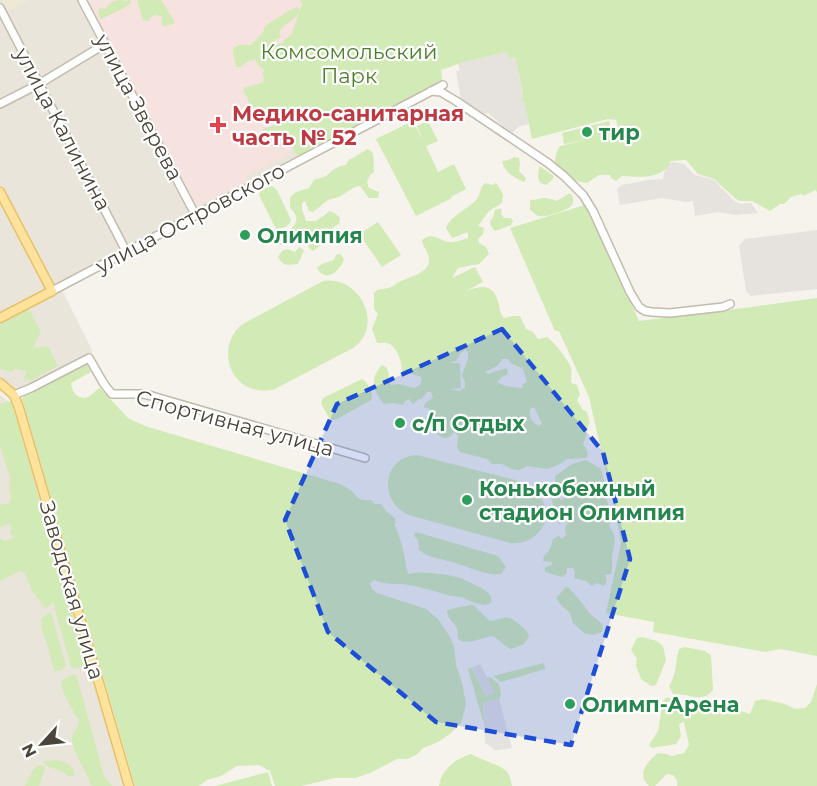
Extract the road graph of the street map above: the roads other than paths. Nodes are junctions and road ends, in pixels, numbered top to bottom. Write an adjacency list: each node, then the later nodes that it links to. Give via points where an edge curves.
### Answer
1 (82, 0): 3 (street, улица Зверева)
2 (0, 8): 4 (street, улица Калинина)
3 (105, 44): 4 (street); 9 (street, улица Зверева)
4 (39, 84): 7 (street); 10 (street, улица Калинина)
5 (443, 85): 6 (street, улица Островского)
6 (431, 91): 9 (street, улица Островского); 12 (street, via 441,92 463,106 548,163 578,189 593,211 639,307 670,313)
7 (0, 104)
8 (0, 192): 11 (main road)
9 (195, 214): 10 (street, улица Островского)
10 (126, 250): 11 (street, улица Островского)
11 (52, 291): 13 (main road, улица Островского)
12 (730, 304)
13 (0, 318)
14 (0, 383): 15 (main road)
15 (14, 395): 16 (street, Спортивная улица, via 89,358 112,394 152,396); 17 (main road, Заводская улица)
16 (365, 458)
17 (129, 786)

